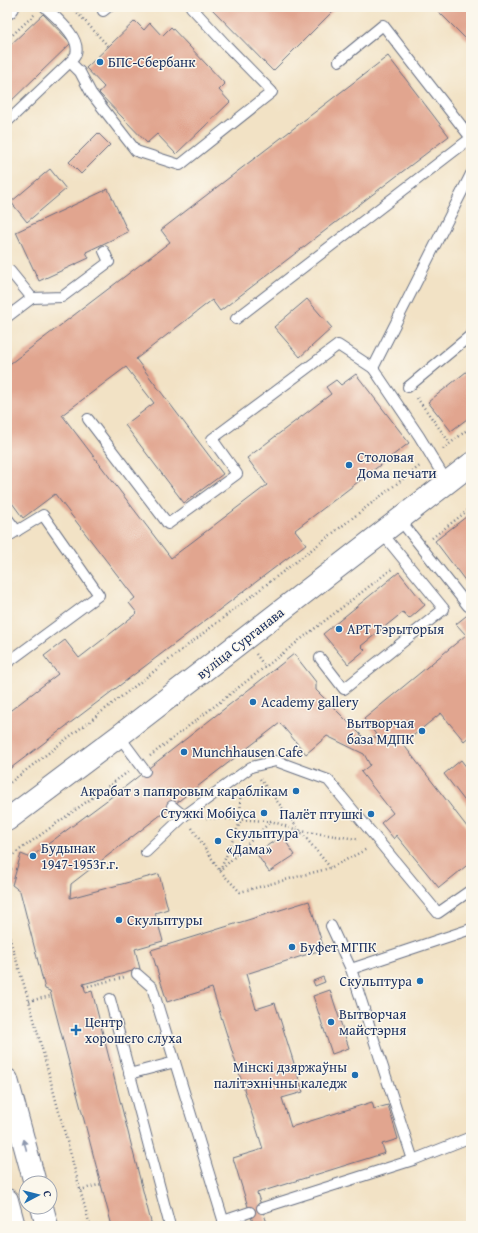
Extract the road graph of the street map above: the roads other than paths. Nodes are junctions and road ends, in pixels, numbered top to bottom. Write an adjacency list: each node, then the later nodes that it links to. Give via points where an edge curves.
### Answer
1 (192, 7): 4 (lane, via 272,92 180,165 136,151 92,93 80,72)
2 (41, 9): 4 (lane, via 74,37 77,45 76,55)
3 (339, 61): 6 (lane, via 383,25)
4 (70, 62): 5 (lane)
5 (7, 122)
6 (471, 139): 12 (lane)
7 (471, 174): 14 (lane)
8 (104, 251): 10 (lane, via 109,262 62,297)
9 (7, 273): 10 (lane, via 10,271)
10 (32, 298): 11 (lane)
11 (7, 317)
12 (236, 319)
13 (471, 335): 15 (lane)
14 (373, 368): 16 (lane, via 338,345 212,440 238,474 168,524); 18 (lane)
15 (408, 387)
16 (88, 419)
17 (471, 464): 18 (main road, вуліца Сурганава)
18 (448, 482): 20 (main road, вуліца Сурганава)
19 (7, 518): 21 (lane)
20 (400, 520): 22 (main road, вуліца Сурганава); 24 (lane, via 468,606)
21 (17, 531): 23 (lane); 26 (lane, via 43,515 99,595)
22 (382, 533): 25 (lane, via 444,609 344,689); 27 (main road, вуліца Сурганава)
23 (7, 537)
24 (471, 604)
25 (320, 658)
26 (7, 663)
27 (118, 736): 28 (lane); 31 (main road, вуліца Сурганава)
28 (142, 767)
29 (172, 806): 30 (lane)
30 (184, 816): 32 (lane); 33 (lane, via 251,767 276,761 328,780 438,913)
31 (7, 820)
32 (146, 852)
33 (471, 890)
34 (331, 926): 36 (lane)
35 (471, 929): 36 (lane)
36 (351, 969): 43 (lane)
37 (137, 974): 39 (lane, via 152,987)
38 (110, 999): 40 (lane)
39 (174, 1062): 40 (lane); 49 (lane)
40 (129, 1074): 52 (lane)
41 (7, 1080): 44 (main road, one-way to 41)
42 (471, 1137): 43 (lane)
43 (413, 1160): 46 (lane)
44 (33, 1175)
45 (7, 1200): 50 (main road)
46 (262, 1208)
47 (250, 1212): 49 (lane)
48 (44, 1215): 51 (main road)
49 (224, 1224)
50 (14, 1226)
51 (47, 1226)
52 (170, 1226)

